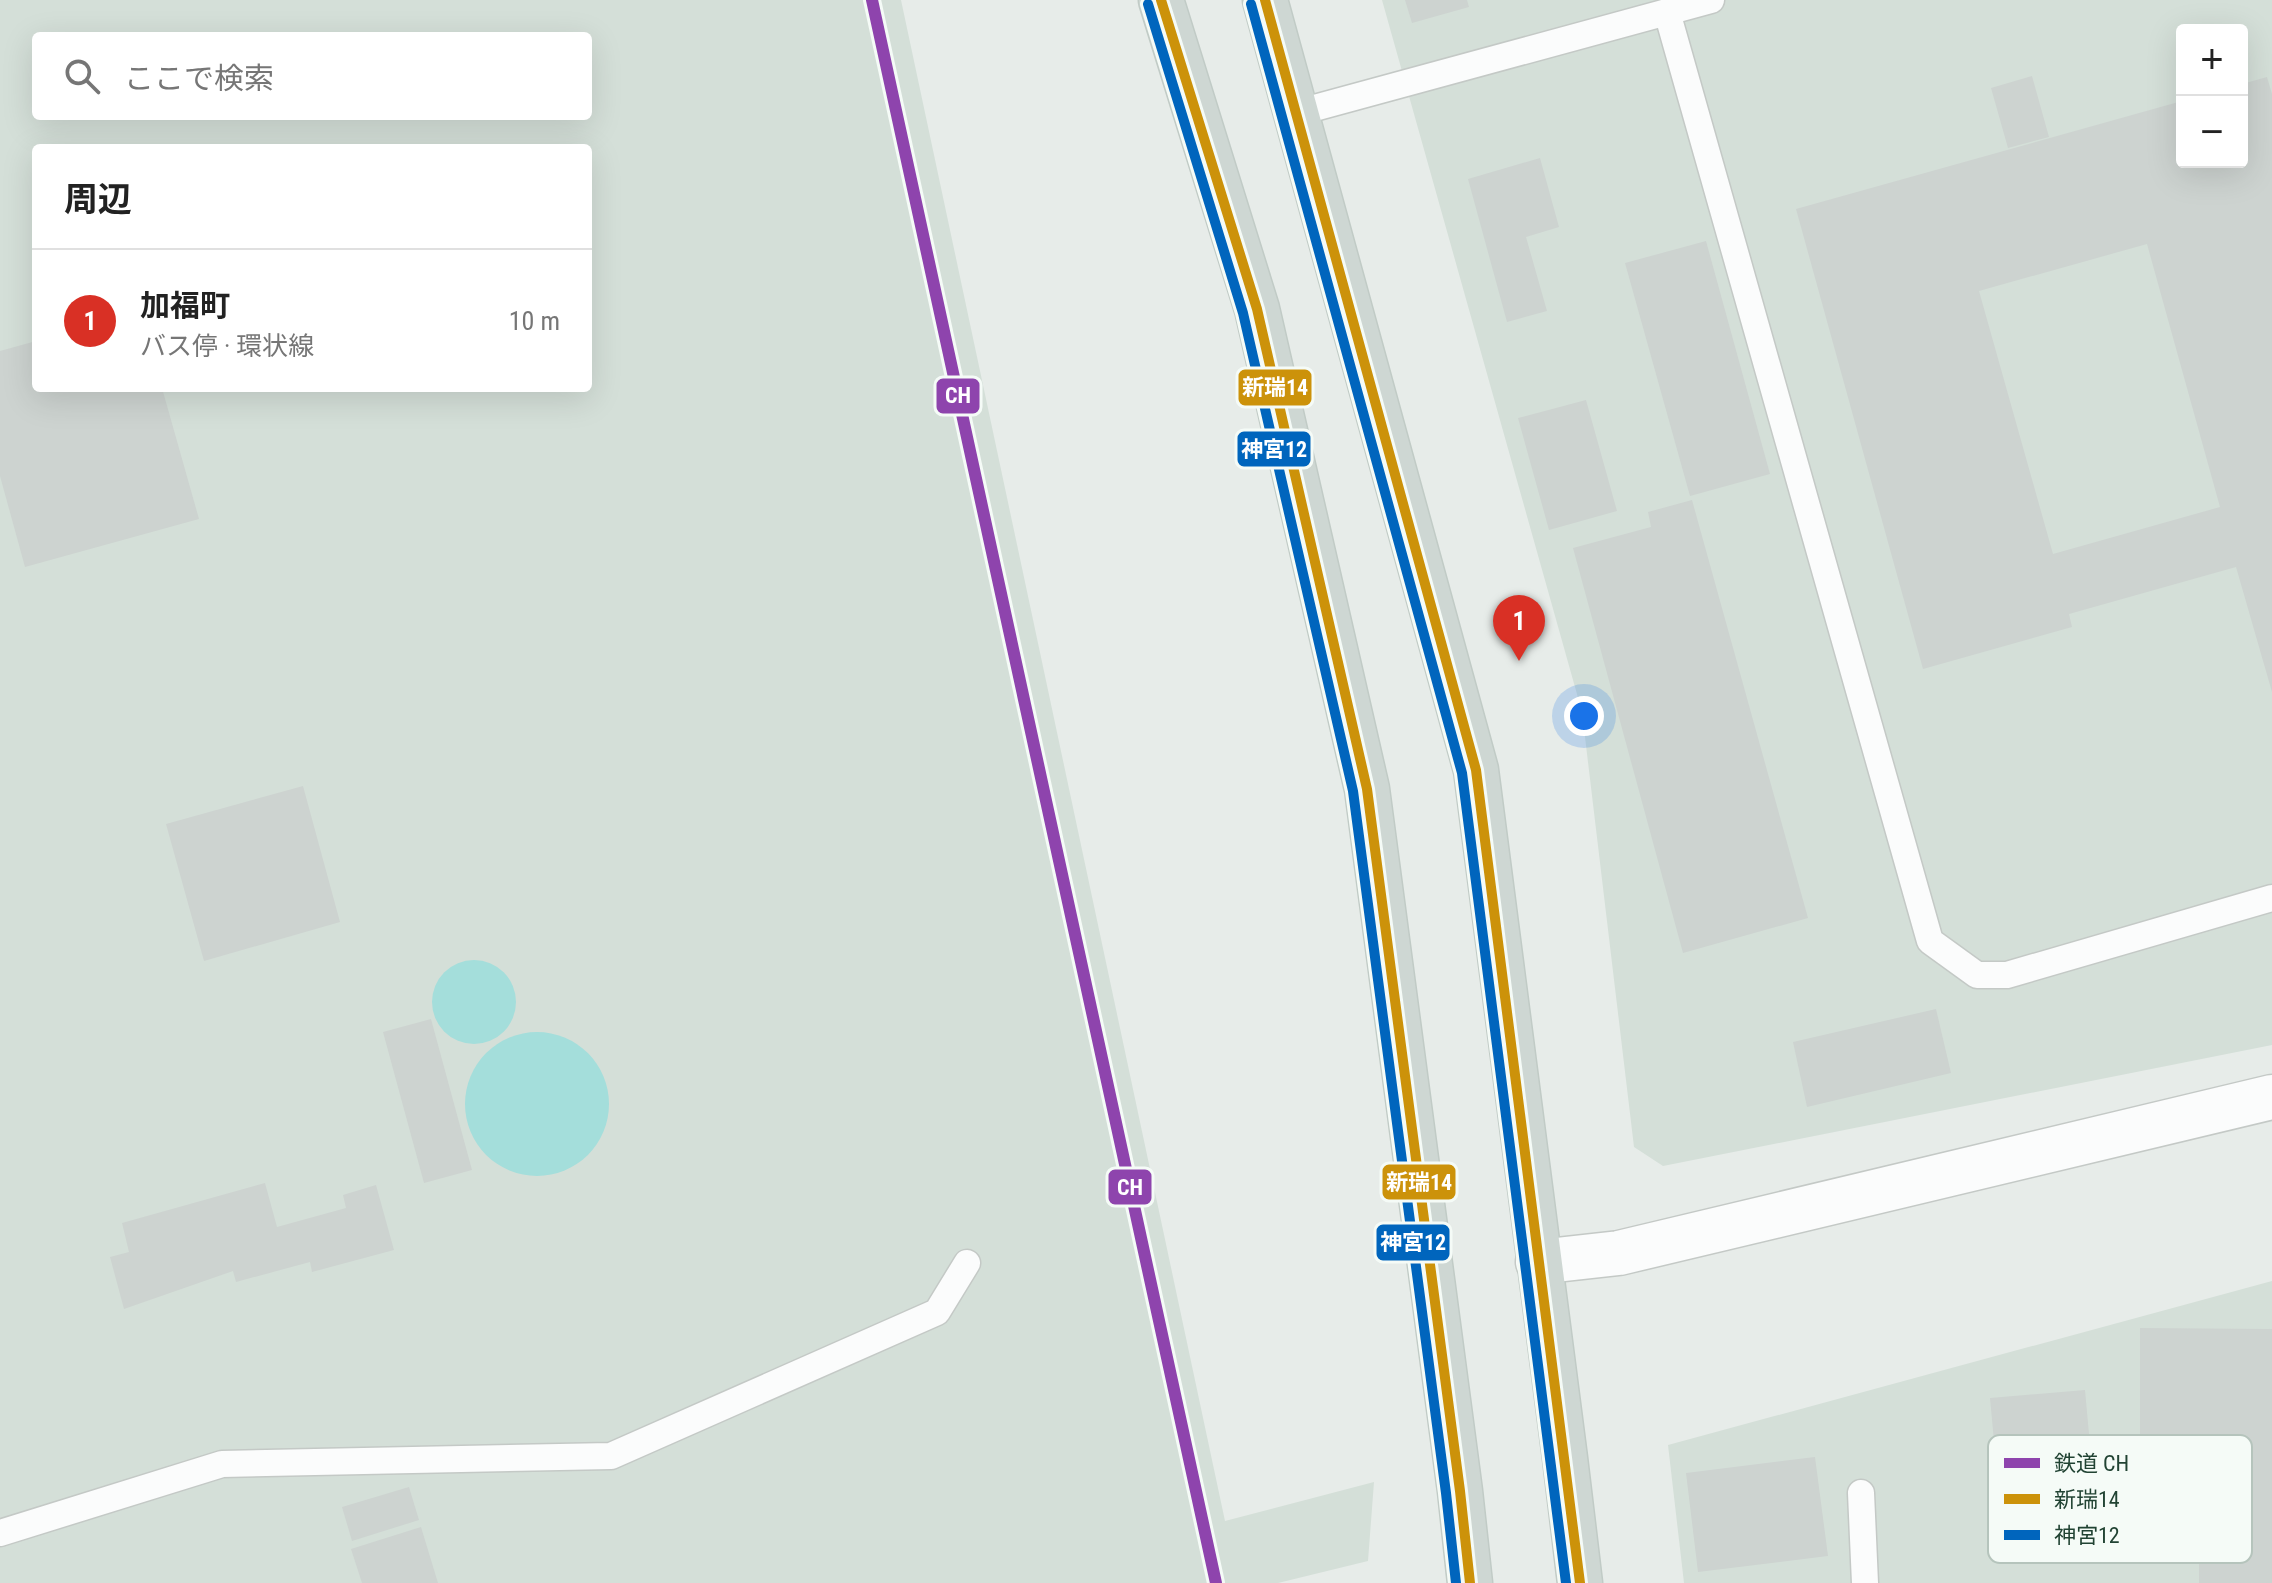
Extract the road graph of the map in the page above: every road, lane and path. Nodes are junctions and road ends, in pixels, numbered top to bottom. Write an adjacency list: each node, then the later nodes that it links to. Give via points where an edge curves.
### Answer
1 (1161, 0): 12 (main road, via 1257,309 1367,789)
2 (1265, 0): 5 (main road)
3 (1711, 0): 4 (lane)
4 (1675, 7): 5 (lane); 6 (lane, via 1930,941 1977,975 2007,975)
5 (1296, 113): 8 (main road, via 1476,770)
6 (2272, 898)
7 (2272, 1097): 8 (street, via 1619,1253)
8 (1538, 1262): 13 (main road)
9 (967, 1263): 11 (lane, via 937,1312 611,1456 222,1464)
10 (1861, 1493): 14 (lane)
11 (0, 1533)
12 (1470, 1583)
13 (1580, 1583)
14 (1865, 1583)

